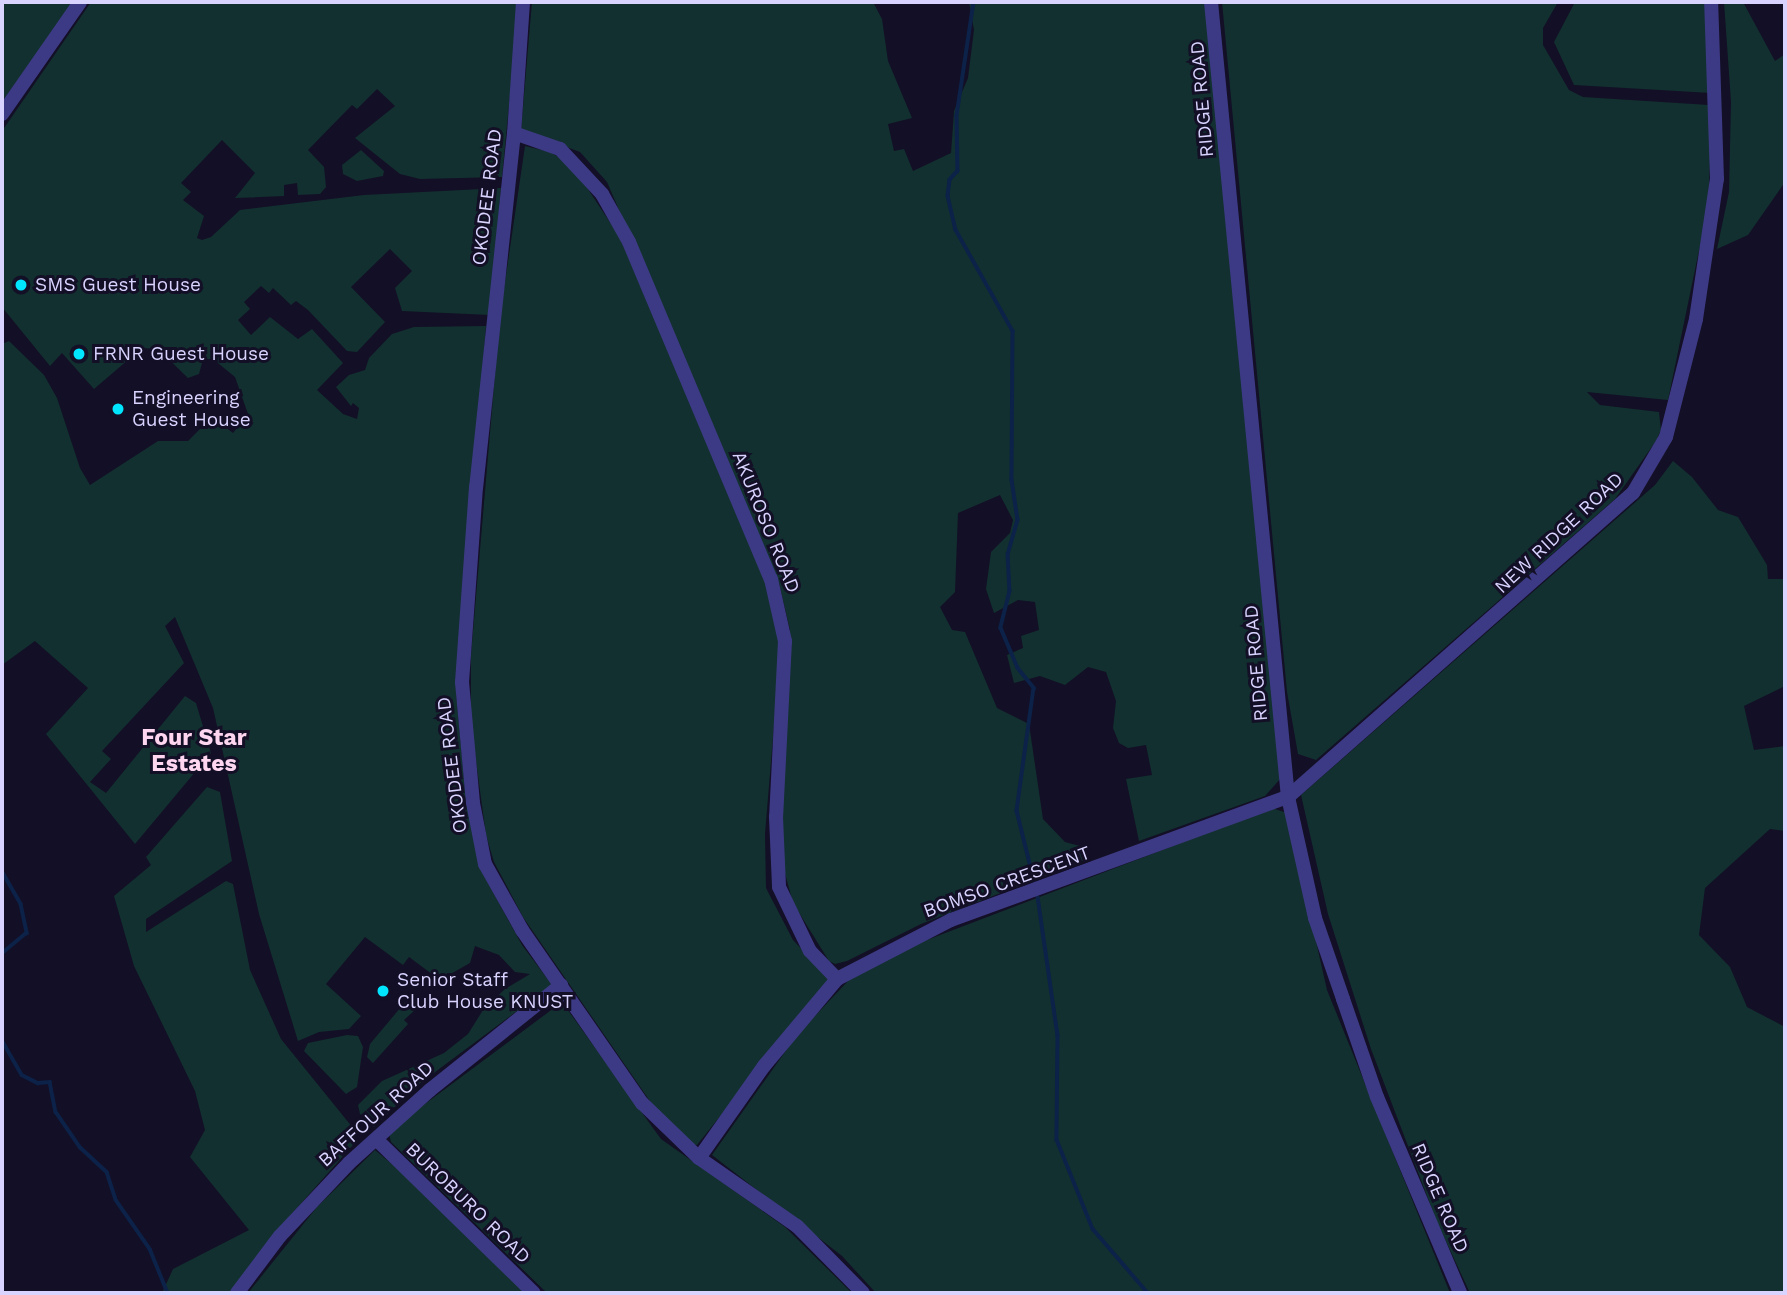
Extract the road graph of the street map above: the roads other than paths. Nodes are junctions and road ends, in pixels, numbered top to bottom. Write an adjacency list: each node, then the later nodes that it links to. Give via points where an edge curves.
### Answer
1 (80, 2): 5 (street)
2 (523, 2): 6 (street, OKODEE ROAD)
3 (1211, 2): 7 (street, RIDGE ROAD)
4 (1711, 2): 7 (street, NEW RIDGE ROAD, via 1717,179 1696,319 1659,454 1615,511)
5 (2, 114)
6 (514, 133): 8 (street, AKUROSO ROAD, via 560,149 602,194 629,242 771,579 784,634 776,817 779,887 810,951); 9 (street, OKODEE ROAD, via 478,473 462,701 485,864 522,930)
7 (1288, 797): 8 (street, BOMSO CRESCENT, via 951,920); 15 (street, RIDGE ROAD, via 1315,918 1336,981 1377,1097)
8 (837, 979): 11 (street, BOMSO CRESCENT, via 764,1066)
9 (561, 985): 10 (street, BAFFOUR ROAD, via 430,1090); 11 (street, OKODEE ROAD, via 642,1103)
10 (377, 1140): 12 (street, BAFFOUR ROAD, via 321,1191); 13 (street, BUROBURO ROAD)
11 (699, 1158): 14 (street, OKODEE ROAD, via 797,1226)
12 (237, 1293)
13 (534, 1293)
14 (863, 1293)
15 (1460, 1293)

